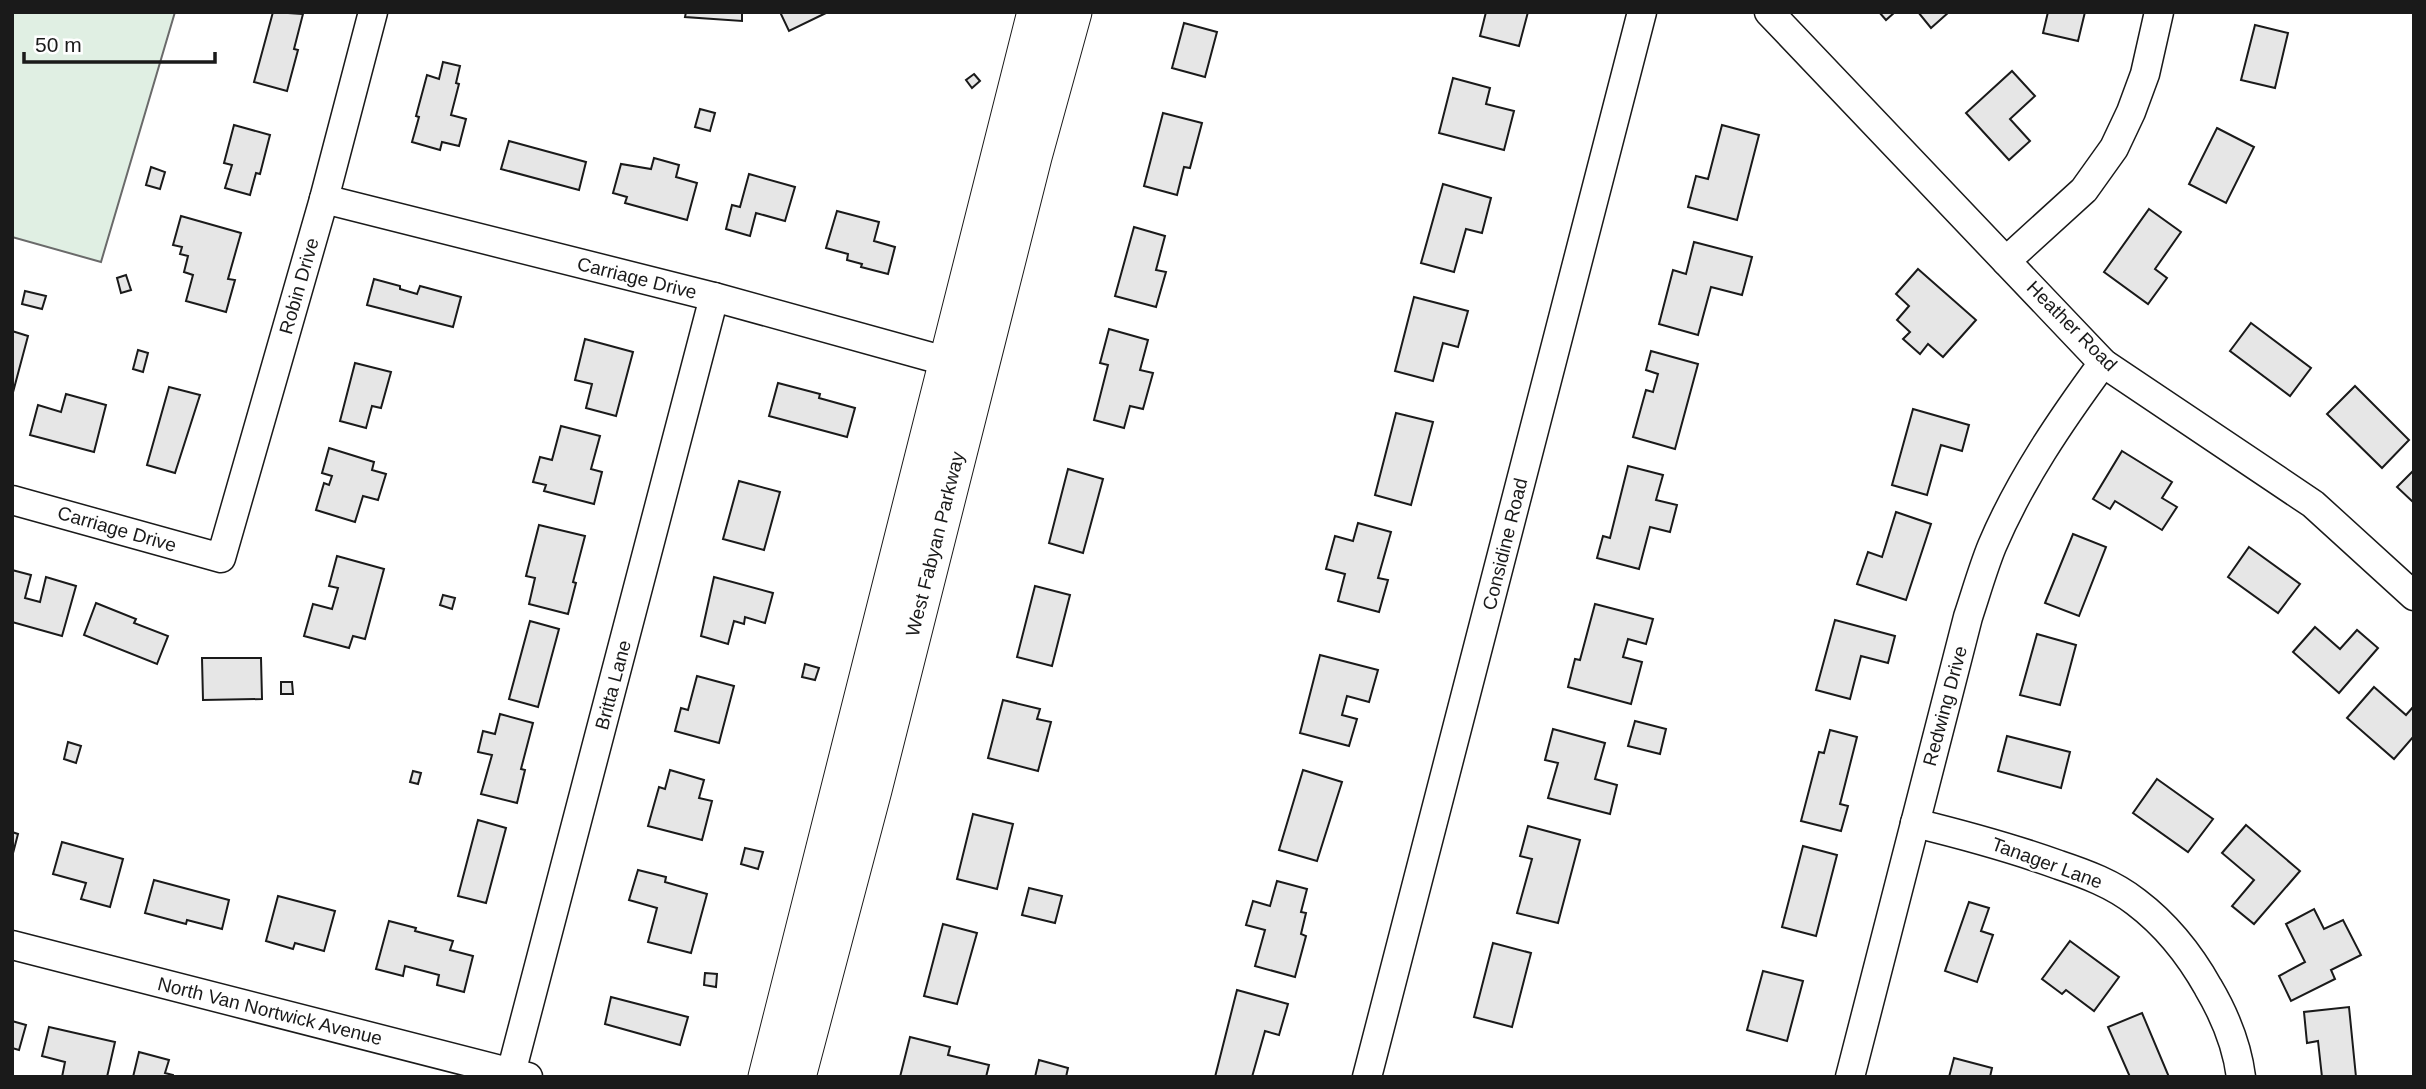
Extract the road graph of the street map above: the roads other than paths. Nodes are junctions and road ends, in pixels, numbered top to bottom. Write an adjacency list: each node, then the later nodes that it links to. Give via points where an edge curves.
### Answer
1 (373, 12): 7 (street, Robin Drive)
2 (1037, 12): 10 (main road, West Fabyan Parkway)
3 (1073, 12): 19 (main road, West Fabyan Parkway)
4 (1642, 12): 20 (street, Considine Road)
5 (1769, 12): 8 (street, Heather Road)
6 (2159, 12): 8 (street, via 2145,74 2114,148 2084,190)
7 (324, 199): 9 (street, Carriage Drive); 13 (street, Robin Drive)
8 (2006, 261): 11 (street, Heather Road)
9 (714, 297): 10 (street, Carriage Drive); 17 (street, Britta Lane)
10 (949, 362): 18 (main road, West Fabyan Parkway)
11 (2103, 363): 14 (street, Heather Road, via 2314,505); 15 (street, Redwing Drive, via 2023,482 1992,547 1968,617)
12 (12, 500): 13 (street, Carriage Drive)
13 (221, 558)
14 (2414, 596)
15 (1915, 822): 21 (street, Redwing Drive); 22 (street, Tanager Lane, via 2010,847 2096,878 2135,902 2198,968 2221,1009)
16 (12, 945): 17 (street, North Van Nortwick Avenue)
17 (520, 1075)
18 (767, 1077)
19 (797, 1077)
20 (1367, 1077)
21 (1850, 1077)
22 (2241, 1077)

